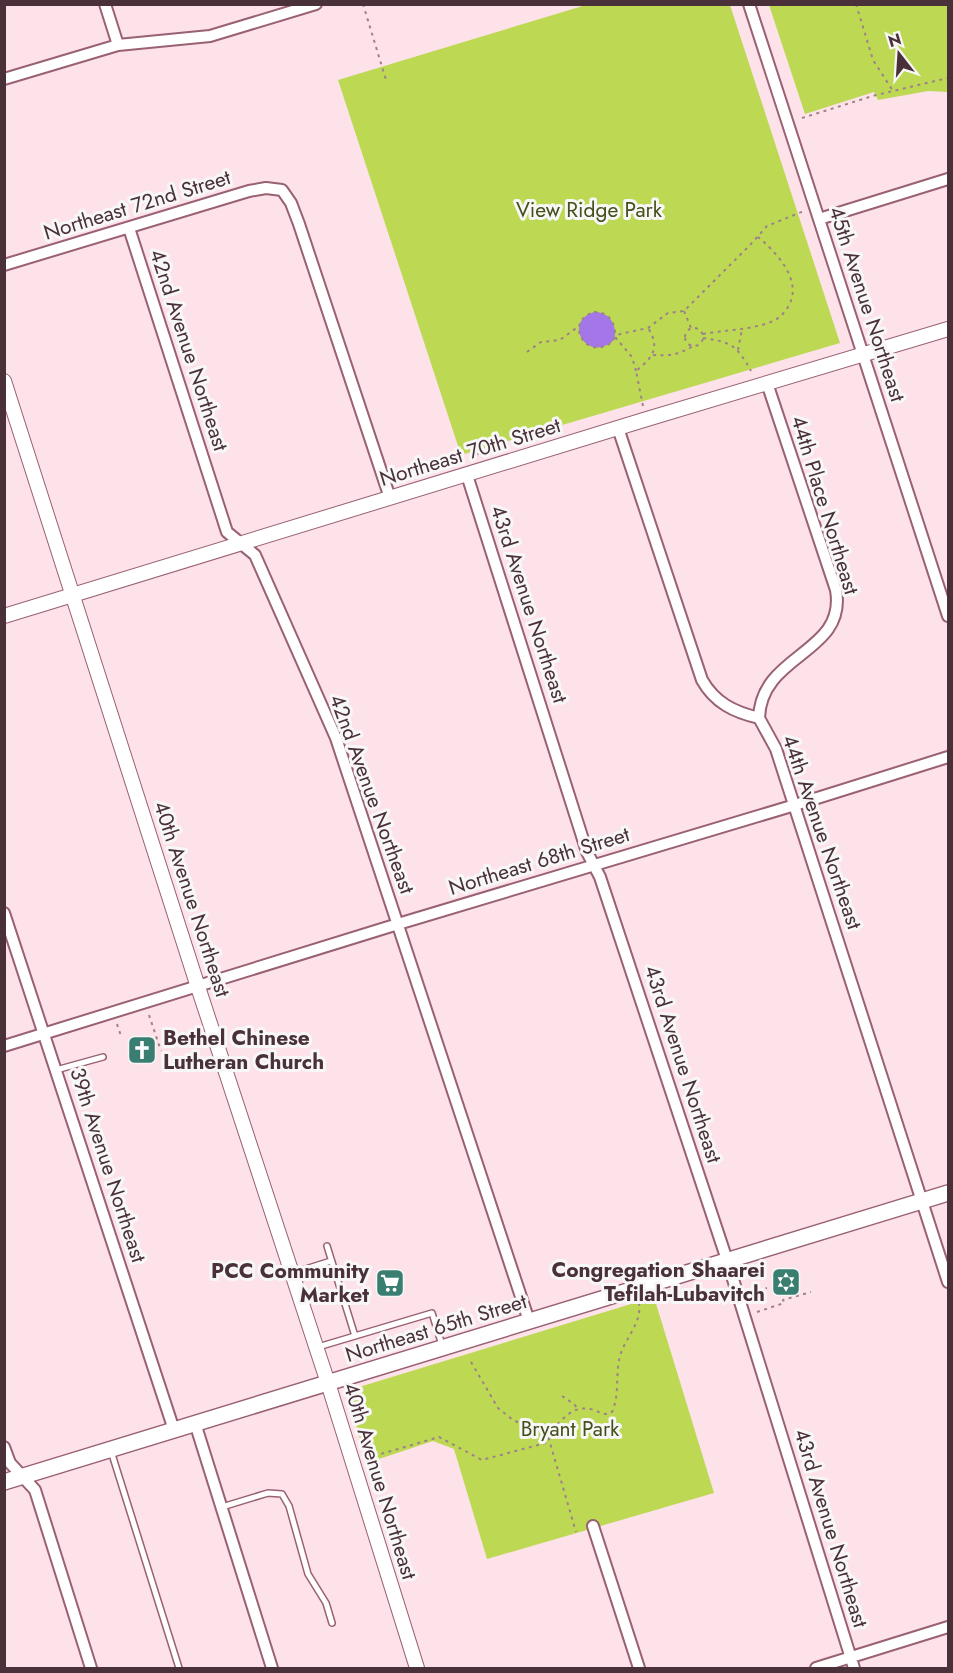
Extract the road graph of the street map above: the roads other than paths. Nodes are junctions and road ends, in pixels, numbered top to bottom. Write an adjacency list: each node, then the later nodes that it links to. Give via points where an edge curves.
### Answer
1 (105, 4): 4 (street)
2 (316, 4): 4 (street, via 210,36)
3 (749, 4): 7 (street, 45th Avenue Northeast)
4 (118, 45): 5 (street)
5 (4, 79)
6 (948, 179): 7 (street)
7 (817, 213): 11 (street, 45th Avenue Northeast)
8 (129, 228): 9 (street, Northeast 72nd Street); 16 (street, Northeast 72nd Street, via 249,191 282,190 299,224); 17 (street, 42nd Avenue Northeast, via 227,532)
9 (4, 265)
10 (948, 329): 11 (street, Northeast 70th Street)
11 (863, 355): 13 (street, Northeast 70th Street); 20 (street, 45th Avenue Northeast)
12 (4, 381): 18 (street, 40th Avenue Northeast)
13 (767, 383): 14 (street, Northeast 70th Street); 21 (street, 44th Place Northeast, via 836,590 837,605 826,633 768,686)
14 (618, 428): 15 (street, Northeast 70th Street); 21 (street, 44th Avenue Northeast, via 702,680 724,705)
15 (468, 475): 16 (street, Northeast 70th Street); 24 (street, 43rd Avenue Northeast)
16 (390, 498): 17 (street, Northeast 70th Street)
17 (242, 543): 18 (street, Northeast 70th Street); 26 (street, 42nd Avenue Northeast, via 255,555 336,738)
18 (73, 595): 19 (street, Northeast 70th Street); 27 (street, 40th Avenue Northeast)
19 (4, 616)
20 (948, 616)
21 (759, 718): 23 (street, 44th Avenue Northeast, via 776,749)
22 (948, 757): 23 (street, Northeast 68th Street)
23 (795, 805): 24 (street, Northeast 68th Street); 33 (street, 44th Avenue Northeast)
24 (593, 864): 26 (street, Northeast 68th Street); 35 (street, 43rd Avenue Northeast)
25 (4, 914): 28 (street, 39th Avenue Northeast)
26 (398, 924): 27 (street, Northeast 68th Street); 39 (street, 42nd Avenue Northeast)
27 (198, 987): 28 (street, Northeast 68th Street); 37 (street, 40th Avenue Northeast)
28 (44, 1034): 29 (street, Northeast 68th Street); 31 (street, 39th Avenue Northeast)
29 (4, 1047)
30 (103, 1057): 31 (lane)
31 (56, 1070): 45 (street, 39th Avenue Northeast)
32 (948, 1193): 33 (main road, Northeast 65th Street)
33 (923, 1201): 35 (main road, Northeast 65th Street); 38 (street, 44th Avenue Northeast)
34 (327, 1246): 36 (lane)
35 (727, 1260): 39 (main road, Northeast 65th Street); 54 (street, 43rd Avenue Northeast)
36 (331, 1261): 37 (lane); 40 (lane)
37 (292, 1273): 42 (street, 40th Avenue Northeast)
38 (948, 1282)
39 (529, 1321): 41 (main road, Northeast 65th Street)
40 (355, 1336): 41 (lane, via 432,1313); 42 (lane)
41 (443, 1347): 43 (main road, Northeast 65th Street)
42 (316, 1348): 43 (street, 40th Avenue Northeast)
43 (328, 1383): 44 (main road, Northeast 65th Street); 58 (street, 40th Avenue Northeast)
44 (195, 1423): 45 (main road, Northeast 65th Street); 50 (street)
45 (174, 1430): 47 (main road, Northeast 65th Street)
46 (4, 1447): 48 (street, via 10,1463)
47 (111, 1449): 48 (main road, Northeast 65th Street); 56 (lane)
48 (24, 1476): 49 (main road, Northeast 65th Street); 55 (street, via 35,1490)
49 (4, 1482)
50 (222, 1507): 52 (lane, via 268,1493 282,1494 308,1575 326,1604); 57 (street)
51 (593, 1526): 59 (street)
52 (332, 1623)
53 (948, 1627): 54 (street)
54 (853, 1663): 60 (street)
55 (91, 1668)
56 (179, 1668)
57 (272, 1668)
58 (417, 1668)
59 (639, 1668)
60 (816, 1668)

